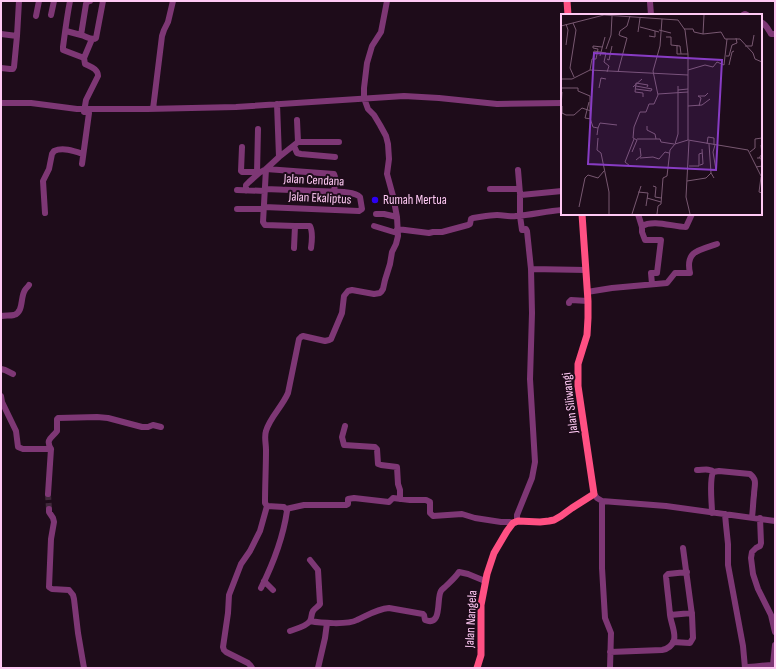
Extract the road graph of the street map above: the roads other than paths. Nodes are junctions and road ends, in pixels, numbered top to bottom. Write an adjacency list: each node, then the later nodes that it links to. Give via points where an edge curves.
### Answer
1 (19, 1): 20 (street)
2 (39, 1): 14 (street)
3 (54, 1): 13 (street)
4 (70, 1): 16 (street)
5 (90, 1): 9 (street); 19 (street, via 87,2)
6 (173, 1): 29 (street, via 162,36)
7 (387, 1): 24 (street, via 381,32 372,46 367,62)
8 (567, 1): 11 (main road)
9 (103, 2): 21 (street, via 96,39)
10 (650, 2): 12 (street)
11 (568, 14)
12 (651, 14)
13 (51, 15)
14 (36, 16)
15 (762, 22): 18 (street, via 771,34)
16 (66, 31): 19 (street); 22 (street, via 63,50)
17 (1, 34): 20 (street)
18 (775, 34)
19 (81, 35): 21 (street)
20 (17, 36): 23 (street, via 13,69)
21 (92, 39): 22 (street)
22 (84, 58): 31 (street, via 85,64 95,69 98,74 86,100)
23 (1, 68)
24 (364, 100): 26 (street, via 398,96 497,104); 28 (street); 61 (street, via 386,136 389,151 387,174)
25 (1, 103): 31 (street, via 31,103)
26 (561, 104)
27 (1, 106): 31 (street, via 68,112)
28 (278, 106): 30 (street); 38 (street)
29 (153, 109): 30 (street); 31 (street)
30 (182, 109): 31 (street)
31 (86, 111): 37 (street)
32 (296, 120): 35 (street)
33 (258, 128): 43 (street)
34 (339, 142): 35 (street)
35 (296, 144): 38 (street); 39 (street, via 297,152 301,154)
36 (242, 147): 43 (street, via 241,171)
37 (83, 154): 40 (street); 55 (street, via 59,149 52,154 43,181)
38 (279, 157): 41 (street)
39 (335, 157)
40 (82, 164)
41 (266, 169): 43 (street); 46 (street); 48 (street, via 334,174)
42 (518, 170): 50 (street)
43 (258, 173): 45 (street, via 246,185)
44 (237, 190): 45 (street, Jalan Cendana)
45 (246, 190): 46 (street, Jalan Cendana)
46 (265, 190): 48 (street, Jalan Cendana); 52 (street)
47 (490, 190): 50 (street)
48 (334, 191): 51 (street, Jalan Cendana)
49 (561, 191): 50 (street)
50 (520, 192): 60 (street)
51 (360, 196): 52 (street, Jalan Ekaliptus, via 362,210 359,211)
52 (264, 208): 53 (street); 62 (street, via 265,225)
53 (237, 209)
54 (561, 210): 60 (street)
55 (45, 213)
56 (376, 214): 61 (street)
57 (582, 215): 70 (main road, Jalan Siliwangi)
58 (638, 215): 64 (street)
59 (692, 215): 64 (street, via 686,227 660,223 646,224)
60 (520, 216): 65 (street, via 488,215 473,218 468,225 442,232); 69 (street, via 522,230 527,231)
61 (397, 217): 65 (street)
62 (294, 226): 67 (street); 68 (street, via 312,227)
63 (374, 226): 65 (street)
64 (642, 227): 71 (street, via 645,240 661,240 657,273 651,273)
65 (397, 231): 91 (street, via 396,244 383,290 374,294 348,291 344,296 342,313 331,339 325,341 303,336 299,339 288,393 265,435)
66 (717, 244): 71 (street, via 691,256 688,263 690,274 675,273 667,283)
67 (294, 248)
68 (312, 248)
69 (530, 269): 70 (street); 99 (street, via 530,379 535,462 532,478)
70 (586, 270): 73 (main road, Jalan Siliwangi)
71 (652, 284): 73 (street)
72 (29, 285): 76 (street, via 23,292 18,313)
73 (588, 292): 74 (main road, Jalan Siliwangi)
74 (588, 301): 75 (street, via 571,300); 88 (main road, Jalan Siliwangi, via 588,329 577,369)
75 (569, 303)
76 (1, 316)
77 (1, 369): 78 (street)
78 (13, 374)
79 (1, 398): 82 (street, via 16,431 18,447)
80 (345, 426): 85 (street, via 342,437 344,445 376,448 378,464 397,467)
81 (161, 427): 82 (street, via 142,427 97,417 58,418 57,431 48,442)
82 (51, 449): 87 (street)
83 (697, 470): 84 (street)
84 (714, 472): 94 (street, via 711,484); 96 (street, via 737,472 753,476 755,488)
85 (398, 484): 86 (street); 89 (street)
86 (405, 484)
87 (48, 494)
88 (594, 494): 90 (street); 99 (main road, via 554,520)
89 (400, 499): 92 (street, via 393,498 389,502 354,498 348,499 346,505 304,505); 99 (street, via 428,500 430,515 433,516 462,514 470,518)
90 (602, 501): 94 (street); 115 (street, via 602,568 605,618 611,633)
91 (267, 506): 92 (street); 119 (street, via 260,531 241,564 230,595 223,647 226,652 248,663)
92 (286, 508): 103 (street, via 282,535)
93 (49, 509): 118 (street, via 54,522 49,587 69,590 73,595)
94 (712, 512): 95 (street)
95 (725, 514): 96 (street); 117 (street, via 728,565)
96 (752, 517): 97 (street)
97 (760, 518): 98 (street); 112 (street, via 761,543 752,552 751,558 756,583 771,615)
98 (775, 521)
99 (515, 522): 104 (main road, Jalan Nangela, via 494,553)
100 (683, 548): 102 (street)
101 (310, 560): 109 (street, via 318,570 320,604 313,611)
102 (687, 572): 107 (street); 108 (street, via 666,576)
103 (264, 581): 105 (street); 106 (street)
104 (485, 581): 110 (street, via 459,572 441,591 437,614 429,621 425,620 423,614 389,608 353,622); 121 (main road, Jalan Nangela, via 481,605 481,655)
105 (261, 588)
106 (273, 590)
107 (692, 613): 108 (street); 113 (street, via 692,641 687,644)
108 (670, 616): 113 (street)
109 (310, 621): 110 (street); 111 (street)
110 (327, 623): 120 (street)
111 (290, 631)
112 (775, 632)
113 (673, 642): 115 (street, via 666,650)
114 (775, 645): 116 (street)
115 (610, 652): 122 (street)
116 (773, 666): 117 (street)
117 (745, 667)
118 (84, 668)
119 (252, 668)
120 (318, 668)
121 (477, 668)
122 (610, 668)

